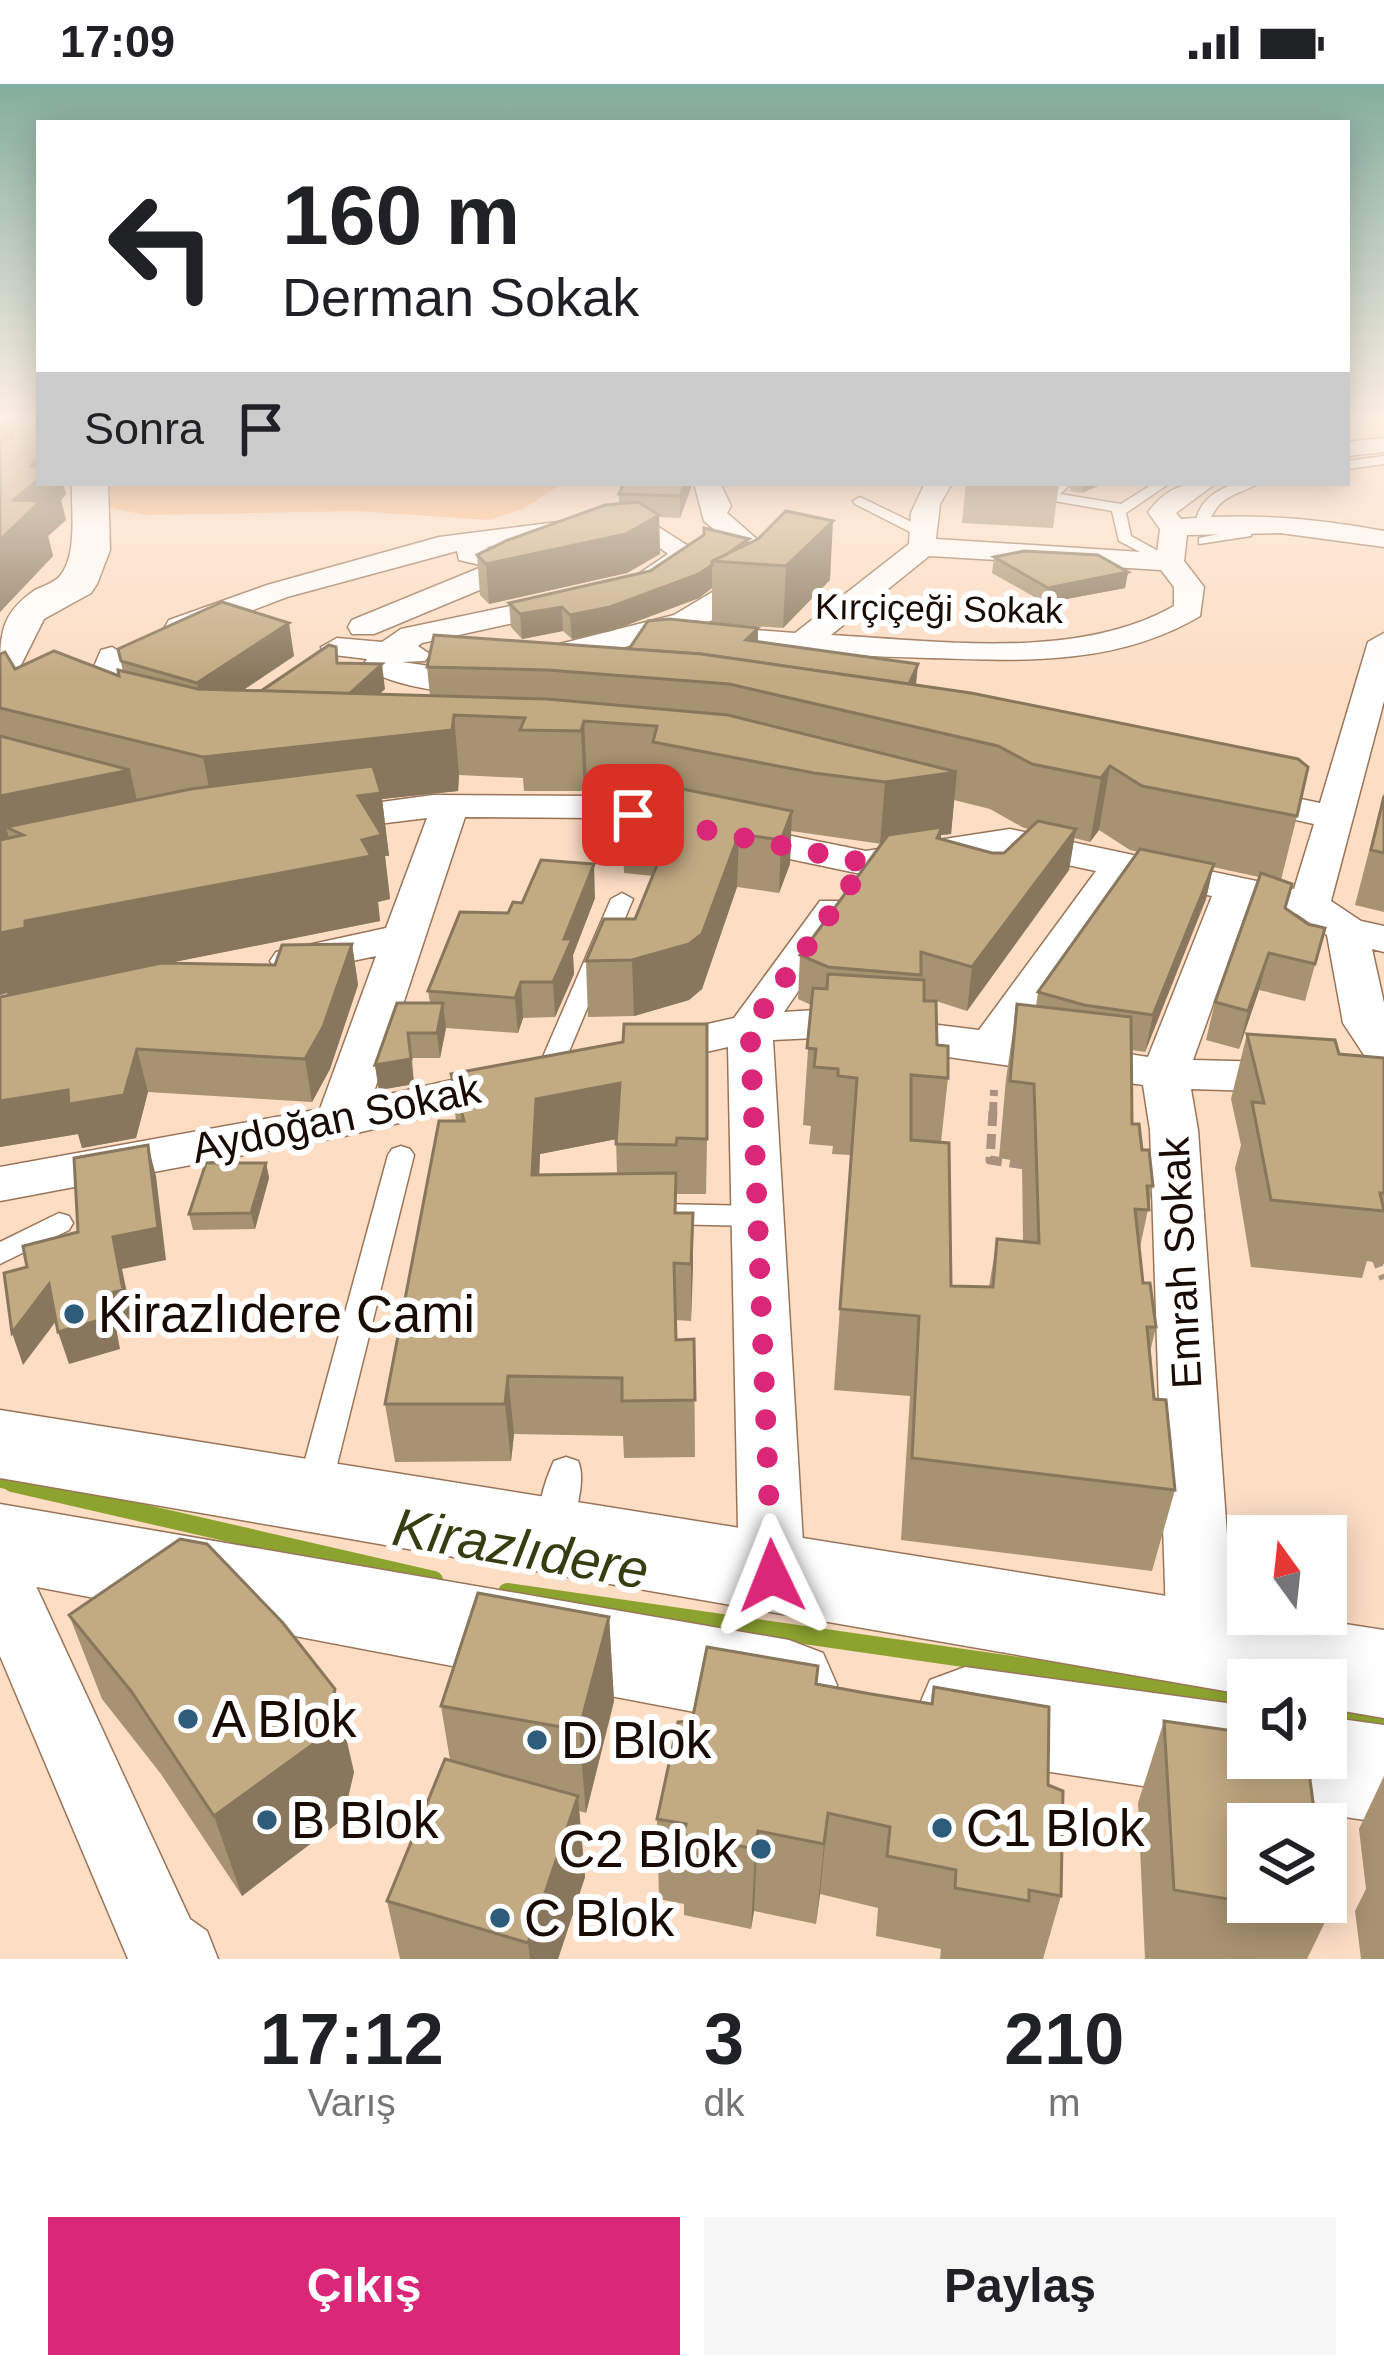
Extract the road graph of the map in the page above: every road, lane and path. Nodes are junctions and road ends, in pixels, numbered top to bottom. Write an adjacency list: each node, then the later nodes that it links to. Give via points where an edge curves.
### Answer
1 (90, 506): 23 (street, via 90,550 76,584 27,612)
2 (717, 506): 15 (street, via 713,515)
3 (867, 506): 13 (lane)
4 (929, 506): 13 (street)
5 (1104, 506): 9 (lane)
6 (1129, 506): 9 (lane)
7 (1168, 506): 11 (street, Kırçiçeği Sokak, via 1161,512)
8 (1208, 506): 11 (lane)
9 (1124, 509): 16 (lane, via 1124,538)
10 (649, 529): 15 (street); 17 (street, via 530,531 439,545); 21 (street, via 686,554 639,584 412,636)
11 (1211, 530): 12 (lane); 14 (street, via 1308,524); 16 (street, Kırçiçeği Sokak)
12 (1268, 538)
13 (922, 539): 16 (street); 20 (street)
14 (1384, 539)
15 (745, 541): 18 (street, via 772,559 743,590)
16 (1170, 562): 20 (street, Kırçiçeği Sokak, via 1189,587 1189,610 1168,625 1078,650)
17 (370, 567): 21 (street, via 455,553 499,563 496,573 368,624 328,653); 22 (street, via 241,603)
18 (662, 632): 20 (street, Kırçiçeği Sokak); 21 (street, via 524,663)
19 (1384, 642): 30 (street)
20 (800, 646)
21 (388, 652): 25 (street, via 379,665 412,677)
22 (112, 657): 24 (street); 26 (street, via 103,678 110,704)
23 (0, 665)
24 (70, 669)
25 (574, 688)
26 (166, 723)
27 (1203, 790): 30 (street)
28 (450, 806): 31 (street); 33 (street, via 594,807 669,831); 38 (street)
29 (957, 816): 32 (street)
30 (1336, 818): 37 (street)
31 (274, 826)
32 (1010, 841): 33 (street); 34 (street)
33 (866, 863): 41 (street)
34 (1118, 867): 35 (street); 43 (street)
35 (1234, 891): 37 (street); 45 (street, Emrah Sokak)
36 (622, 899): 44 (lane)
37 (1310, 905): 39 (street)
38 (406, 937): 40 (street); 47 (street)
39 (1367, 949): 42 (street, via 1366,1023)
40 (248, 970)
41 (750, 1028): 43 (street, Aydoğan Sokak, via 815,1024); 44 (street, Aydoğan Sokak); 52 (street)
42 (1384, 1051)
43 (992, 1068): 45 (street, Aydoğan Sokak); 49 (path, via 990,1160)
44 (548, 1073): 47 (street, Aydoğan Sokak)
45 (1165, 1074): 46 (street, Aydoğan Sokak); 62 (street, Emrah Sokak)
46 (1384, 1080)
47 (340, 1120): 50 (street, Aydoğan Sokak)
48 (401, 1155): 58 (lane)
49 (1053, 1169)
50 (0, 1184)
51 (631, 1214): 52 (lane)
52 (758, 1216): 60 (street)
53 (59, 1223): 55 (lane)
54 (1369, 1239): 56 (path)
55 (0, 1254)
56 (1384, 1279)
57 (0, 1444): 58 (street)
58 (312, 1497): 60 (street, via 559,1504)
59 (0, 1542): 64 (street, via 878,1701)
60 (772, 1576): 62 (street)
61 (0, 1579): 67 (street, via 162,1947)
62 (1201, 1647): 63 (street)
63 (1384, 1674)
64 (1227, 1751)
65 (1347, 1769): 66 (street)
66 (1384, 1774)
67 (179, 1959)

